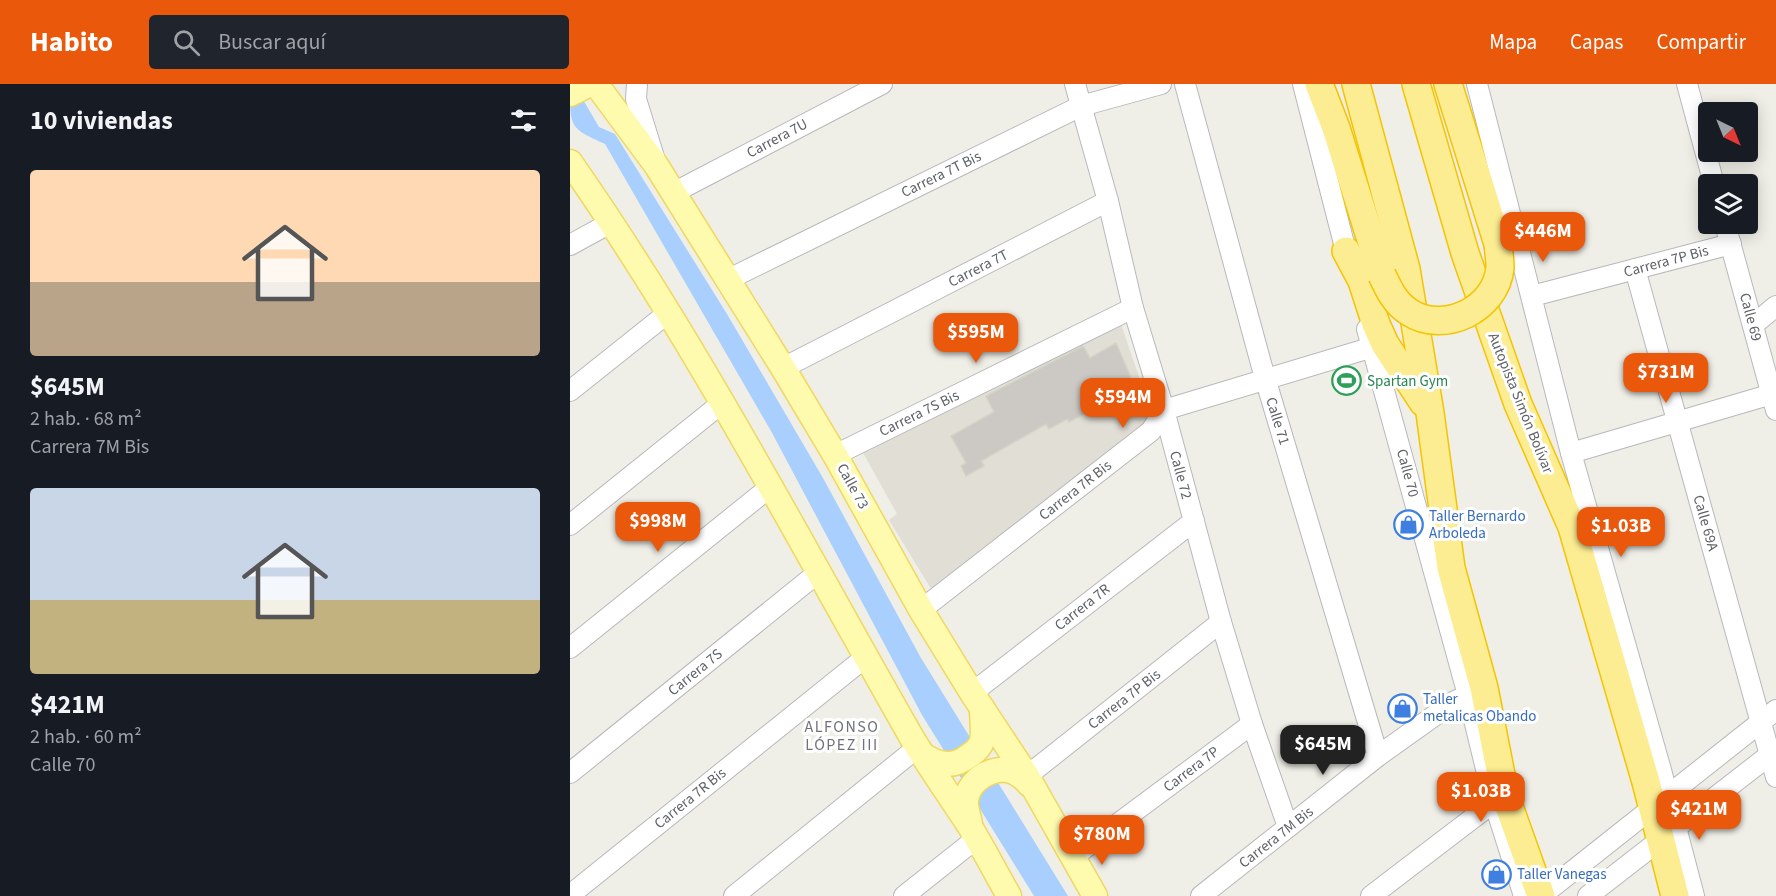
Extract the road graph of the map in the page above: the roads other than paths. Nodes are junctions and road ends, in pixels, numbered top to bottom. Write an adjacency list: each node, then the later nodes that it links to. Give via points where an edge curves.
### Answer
1 (590, 84): 16 (main road)
2 (596, 84): 20 (main road, Calle 73)
3 (637, 84): 20 (street, via 636,99)
4 (882, 84): 23 (street, Carrera 7U)
5 (1075, 84): 17 (street, Calle 72)
6 (1161, 84): 17 (street, Carrera 7T Bis)
7 (1185, 84): 39 (street, Calle 71)
8 (1303, 84): 29 (street, Calle 70)
9 (1319, 84): 18 (highway)
10 (1330, 84): 18 (highway)
11 (1356, 84): 44 (highway, via 1406,269)
12 (1416, 84): 54 (highway, Autopista Simón Bolívar, via 1465,254 1518,404 1572,527)
13 (1477, 84): 32 (street)
14 (1687, 84): 21 (street)
15 (1448, 85): 18 (highway, bridge, via 1498,244 1500,268 1492,291 1477,308 1456,319 1432,321 1410,313 1392,297)
16 (570, 94)
17 (1081, 106): 24 (street, Calle 72); 31 (street, Carrera 7T Bis)
18 (1336, 128)
19 (570, 162): 22 (main road)
20 (656, 165): 23 (main road, Calle 73)
21 (1711, 174)
22 (580, 182): 25 (main road)
23 (673, 193): 31 (main road, Calle 73)
24 (1108, 201): 34 (street, Calle 72); 38 (street, Carrera 7T)
25 (612, 222): 28 (street); 35 (main road)
26 (1728, 234): 27 (street, Calle 69)
27 (1731, 244): 30 (street, Carrera 7P Bis); 36 (street, Calle 69)
28 (570, 245)
29 (1346, 252): 37 (street, Calle 70); 44 (highway, via 1362,281 1385,344)
30 (1635, 269): 32 (street, Carrera 7P Bis); 45 (street, Calle 69A)
31 (727, 280): 38 (main road, Calle 73)
32 (1532, 296): 46 (street)
33 (1776, 306): 36 (street)
34 (1133, 308): 43 (street, Calle 72); 47 (street, Carrera 7S Bis)
35 (669, 312): 40 (street); 42 (main road)
36 (1753, 325): 41 (street, Calle 69)
37 (1373, 347): 39 (street); 58 (street, Calle 70)
38 (783, 369): 47 (main road, Calle 73)
39 (1265, 378): 43 (street); 66 (street, Calle 71)
40 (570, 391)
41 (1774, 402): 45 (street)
42 (722, 404): 48 (main road); 50 (street)
43 (1164, 410): 49 (street, Calle 72); 52 (street, Carrera 7R Bis, via 1151,431)
44 (1430, 413): 58 (highway, via 1451,568)
45 (1677, 420): 46 (street); 61 (street, Calle 69A)
46 (1571, 453): 57 (street)
47 (835, 455): 52 (main road, Calle 73)
48 (771, 487): 51 (main road); 55 (street)
49 (1194, 521): 53 (street, Calle 72); 59 (street, Carrera 7R)
50 (570, 525)
51 (820, 571): 56 (main road); 67 (street, Carrera 7S)
52 (921, 610): 59 (main road, Calle 73)
53 (1221, 622): 62 (street, Calle 72); 69 (street, Carrera 7P Bis)
54 (1604, 636): 57 (highway); 63 (highway, Autopista Simón Bolívar)
55 (570, 648)
56 (867, 656): 65 (main road); 76 (street, Carrera 7R Bis)
57 (1634, 673): 60 (street)
58 (1476, 692): 66 (street, Carrera 7M Bis, via 1455,701); 70 (highway); 70 (highway, via 1479,739)
59 (977, 701): 65 (main road, via 983,735 978,748 951,765); 69 (main road, Calle 73)
60 (1641, 702): 63 (highway); 71 (street)
61 (1769, 716): 64 (street, Calle 69A); 71 (street)
62 (1252, 724): 73 (street, Calle 72); 75 (street, Carrera 7P)
63 (1637, 752): 71 (highway, Autopista Simón Bolívar)
64 (1773, 753): 68 (street, Calle 69A); 74 (street)
65 (927, 755): 72 (main road); 77 (street)
66 (1378, 756): 73 (street, Carrera 7M Bis)
67 (570, 773)
68 (1776, 777)
69 (1026, 779): 72 (main road, via 1006,770 983,776 969,790); 75 (main road, Calle 73)
70 (1500, 799): 82 (street); 83 (street); 84 (highway)
71 (1660, 802): 74 (highway, Autopista Simón Bolívar); 84 (street)
72 (971, 824): 78 (street, via 967,846); 79 (main road)
73 (1288, 827): 81 (street, Carrera 7M Bis)
74 (1668, 834): 85 (street); 86 (highway, Autopista Simón Bolívar); 87 (street)
75 (1073, 857): 80 (main road, Calle 73)
76 (574, 891)
77 (734, 896)
78 (904, 896)
79 (1010, 896)
80 (1095, 896)
81 (1201, 896)
82 (1371, 896)
83 (1524, 896)
84 (1541, 896)
85 (1588, 896)
86 (1675, 896)
87 (1694, 896)

